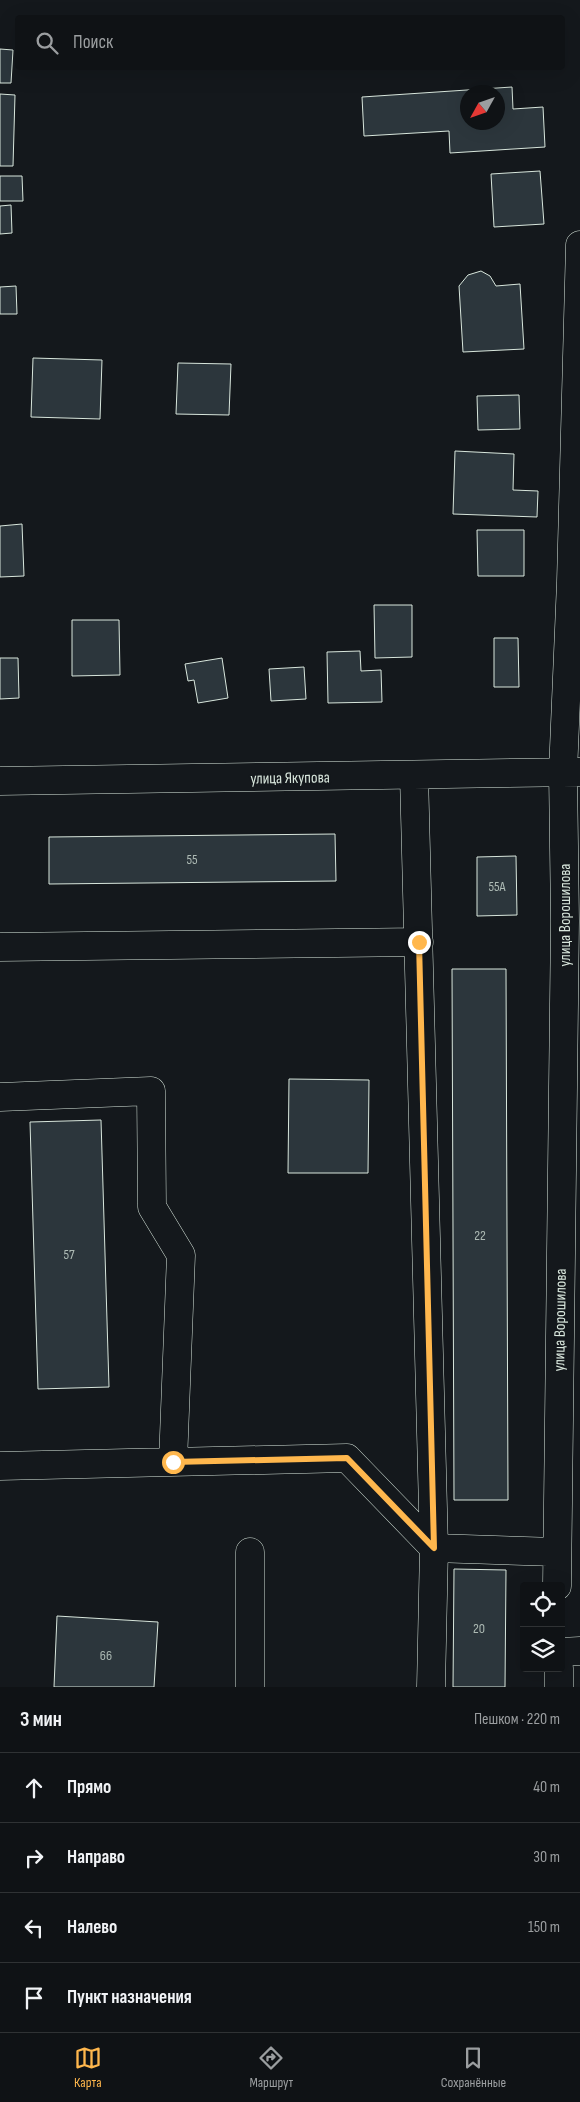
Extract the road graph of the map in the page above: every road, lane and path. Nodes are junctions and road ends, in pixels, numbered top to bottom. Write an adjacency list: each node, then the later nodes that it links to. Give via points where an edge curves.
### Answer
1 (580, 245): 2 (street, улица Ворошилова)
2 (575, 582): 3 (street, улица Ворошилова)
3 (571, 772): 4 (street, улица Якупова); 6 (street, улица Ворошилова)
4 (414, 775): 5 (street, улица Якупова); 7 (street)
5 (0, 781)
6 (573, 921): 14 (street, улица Ворошилова)
7 (419, 942): 8 (street); 12 (street)
8 (0, 947)
9 (0, 1097): 10 (street, via 151,1091 152,1207 181,1255)
10 (173, 1462): 11 (street); 12 (street, via 347,1458)
11 (0, 1466)
12 (434, 1548): 14 (street); 20 (street)
13 (250, 1552): 19 (street)
14 (556, 1552): 15 (street, улица Ворошилова)
15 (557, 1582)
16 (580, 1651): 17 (street)
17 (565, 1652)
18 (559, 1672): 21 (street)
19 (250, 1687)
20 (431, 1687)
21 (559, 1687)

